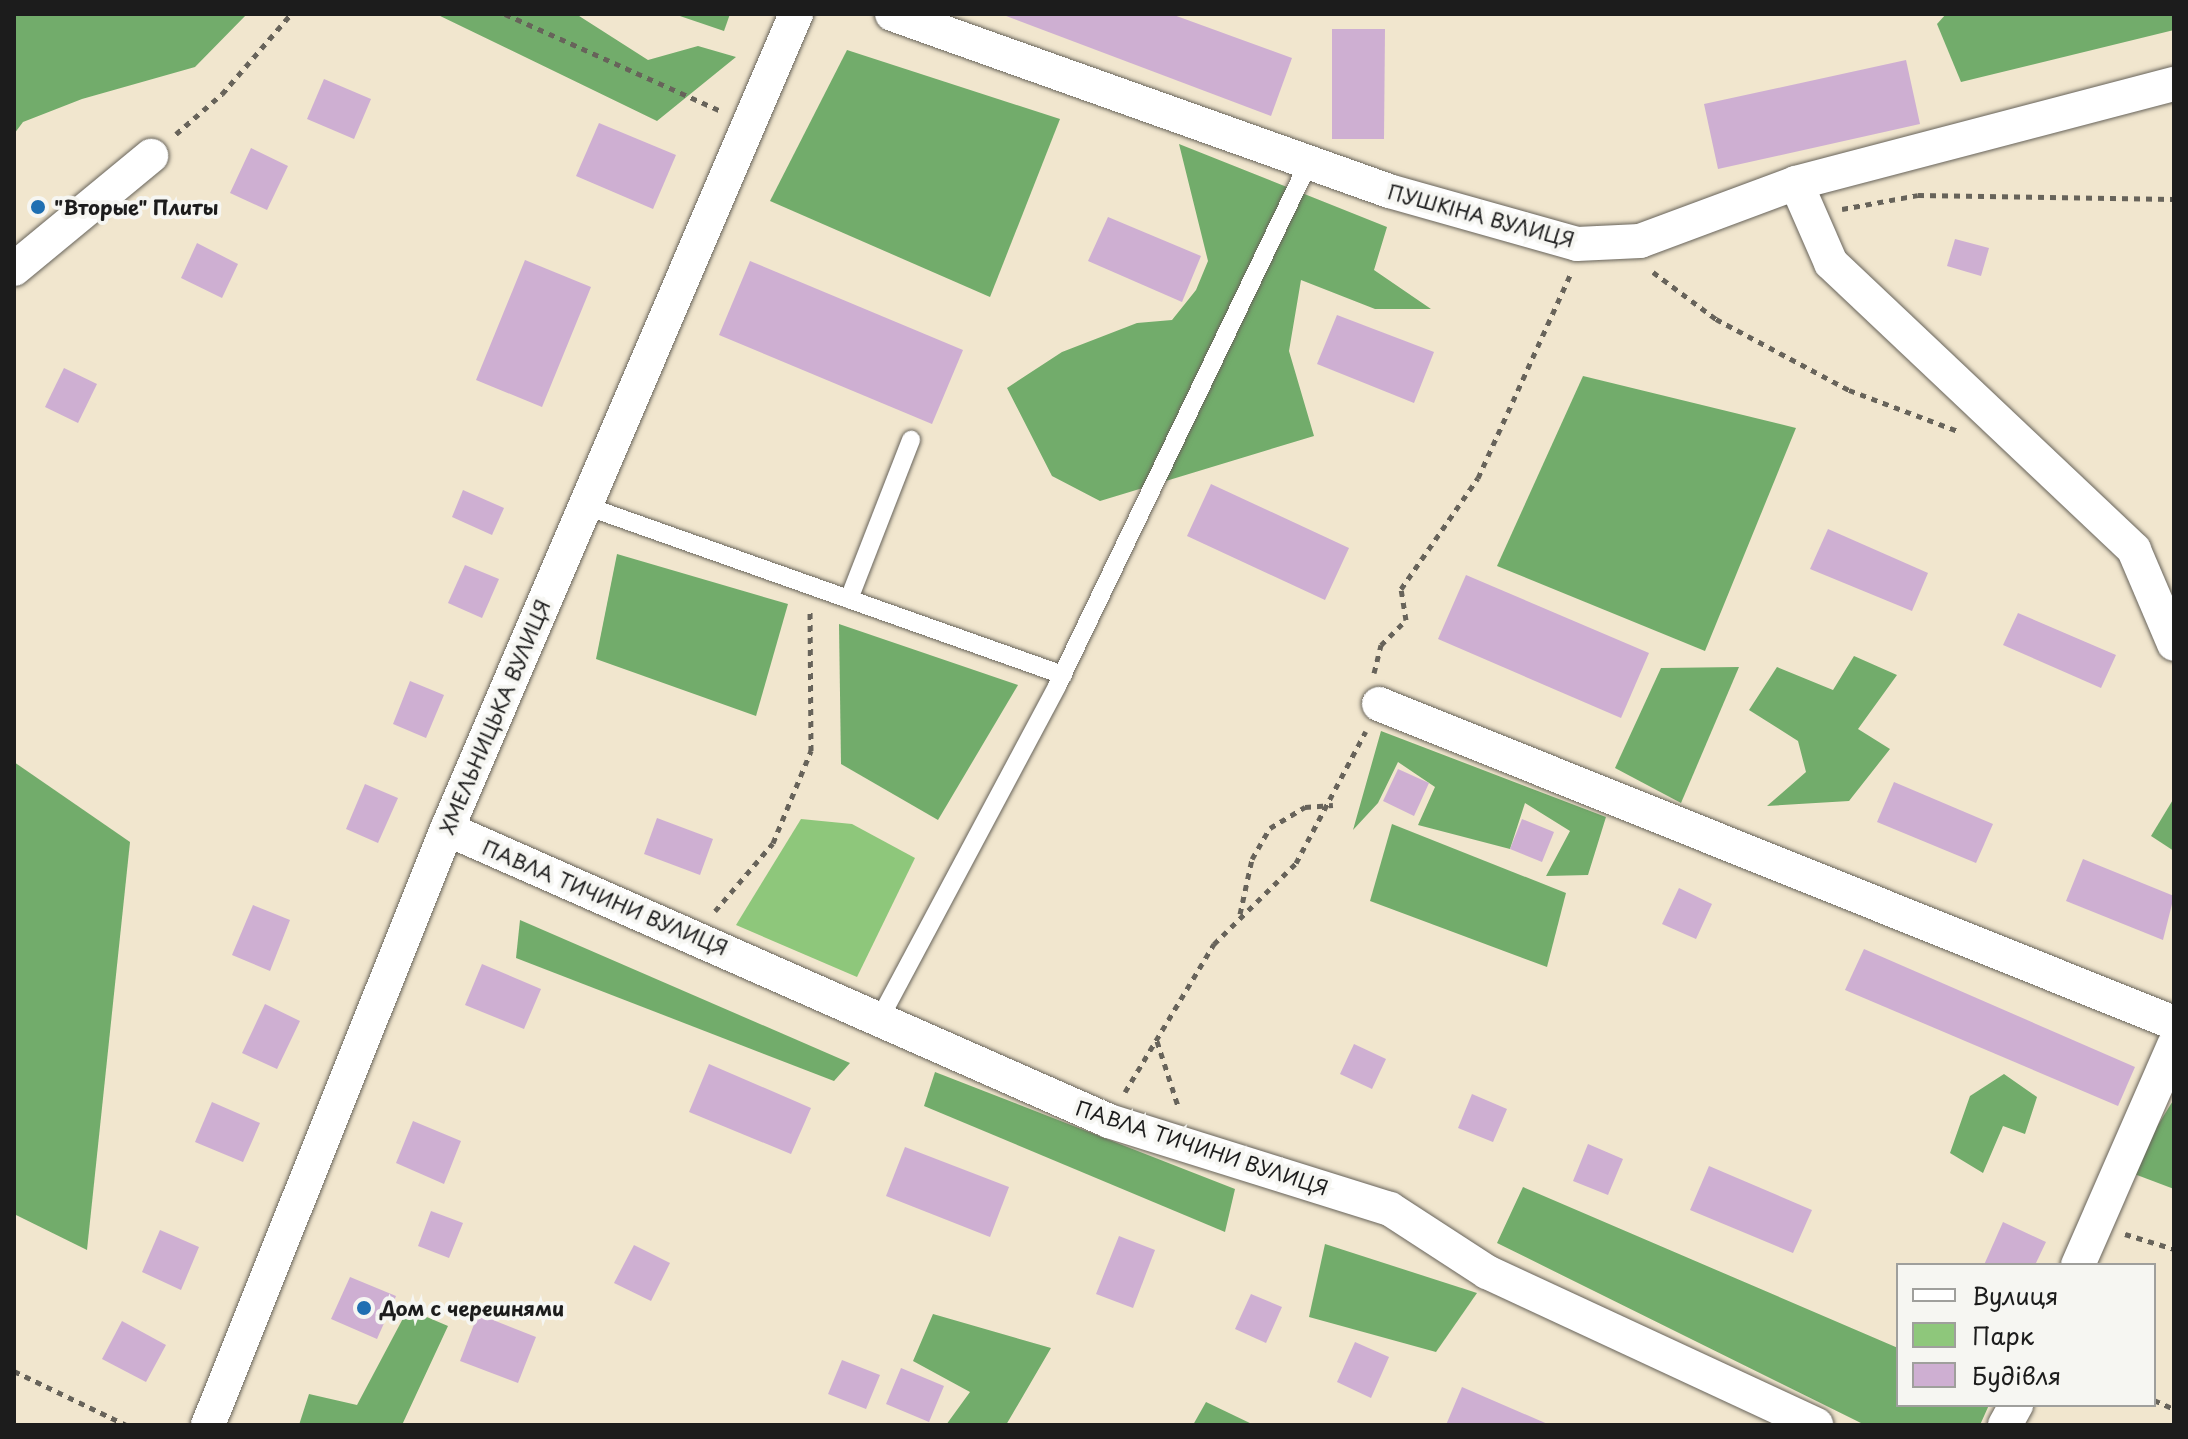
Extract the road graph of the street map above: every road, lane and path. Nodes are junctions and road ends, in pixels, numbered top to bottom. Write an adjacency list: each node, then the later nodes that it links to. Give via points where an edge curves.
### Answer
1 (291, 14): 7 (path, via 222,94)
2 (505, 14): 6 (path)
3 (796, 14): 6 (street, ХМЕЛЬНИЦЬКА ВУЛИЦЯ)
4 (892, 14): 8 (street, ПУШКІНА ВУЛИЦЯ)
5 (2174, 84): 9 (street, ПУШКІНА ВУЛИЦЯ)
6 (748, 126): 16 (street, ХМЕЛЬНИЦЬКА ВУЛИЦЯ)
7 (151, 156): 13 (street)
8 (1308, 164): 12 (street, ПУШКІНА ВУЛИЦЯ); 20 (lane)
9 (1796, 183): 11 (street); 12 (street, ПУШКІНА ВУЛИЦЯ, via 1640,241)
10 (2174, 199): 11 (path, via 1918,195)
11 (1810, 215): 19 (street, via 1831,263 1899,334 2134,550)
12 (1603, 243): 14 (path, via 1716,319 1849,390); 21 (path, via 1554,299 1478,478 1401,589 1406,620 1381,645 1374,674)
13 (14, 269)
14 (1971, 437)
15 (911, 440): 18 (lane)
16 (586, 506): 17 (lane); 23 (street, ХМЕЛЬНИЦЬКА ВУЛИЦЯ)
17 (809, 585): 18 (lane); 25 (path, via 811,751 773,843)
18 (849, 599): 20 (lane)
19 (2174, 644)
20 (1063, 675): 26 (lane)
21 (1379, 704): 22 (path); 27 (street)
22 (1333, 805): 24 (path, via 1296,863); 24 (path, via 1305,807 1270,828 1252,859)
23 (447, 829): 25 (street, ПАВЛА ТИЧИНИ ВУЛИЦЯ); 38 (street, ХМЕЛЬНИЦЬКА ВУЛИЦЯ)
24 (1239, 915): 28 (path)
25 (694, 937): 26 (street, ПАВЛА ТИЧИНИ ВУЛИЦЯ)
26 (880, 1018): 30 (street, ПАВЛА ТИЧИНИ ВУЛИЦЯ)
27 (2174, 1023)
28 (1157, 1041): 30 (path); 31 (path)
29 (2174, 1045): 32 (street)
30 (1109, 1121): 31 (street, ПАВЛА ТИЧИНИ ВУЛИЦЯ)
31 (1187, 1146): 39 (street, ПАВЛА ТИЧИНИ ВУЛИЦЯ, via 1390,1209 1487,1272)
32 (2094, 1226): 33 (path); 34 (street)
33 (2174, 1249)
34 (2079, 1263)
35 (14, 1371): 37 (path)
36 (2015, 1407): 40 (street)
37 (126, 1425)
38 (208, 1425)
39 (1816, 1425)
40 (2005, 1425)

